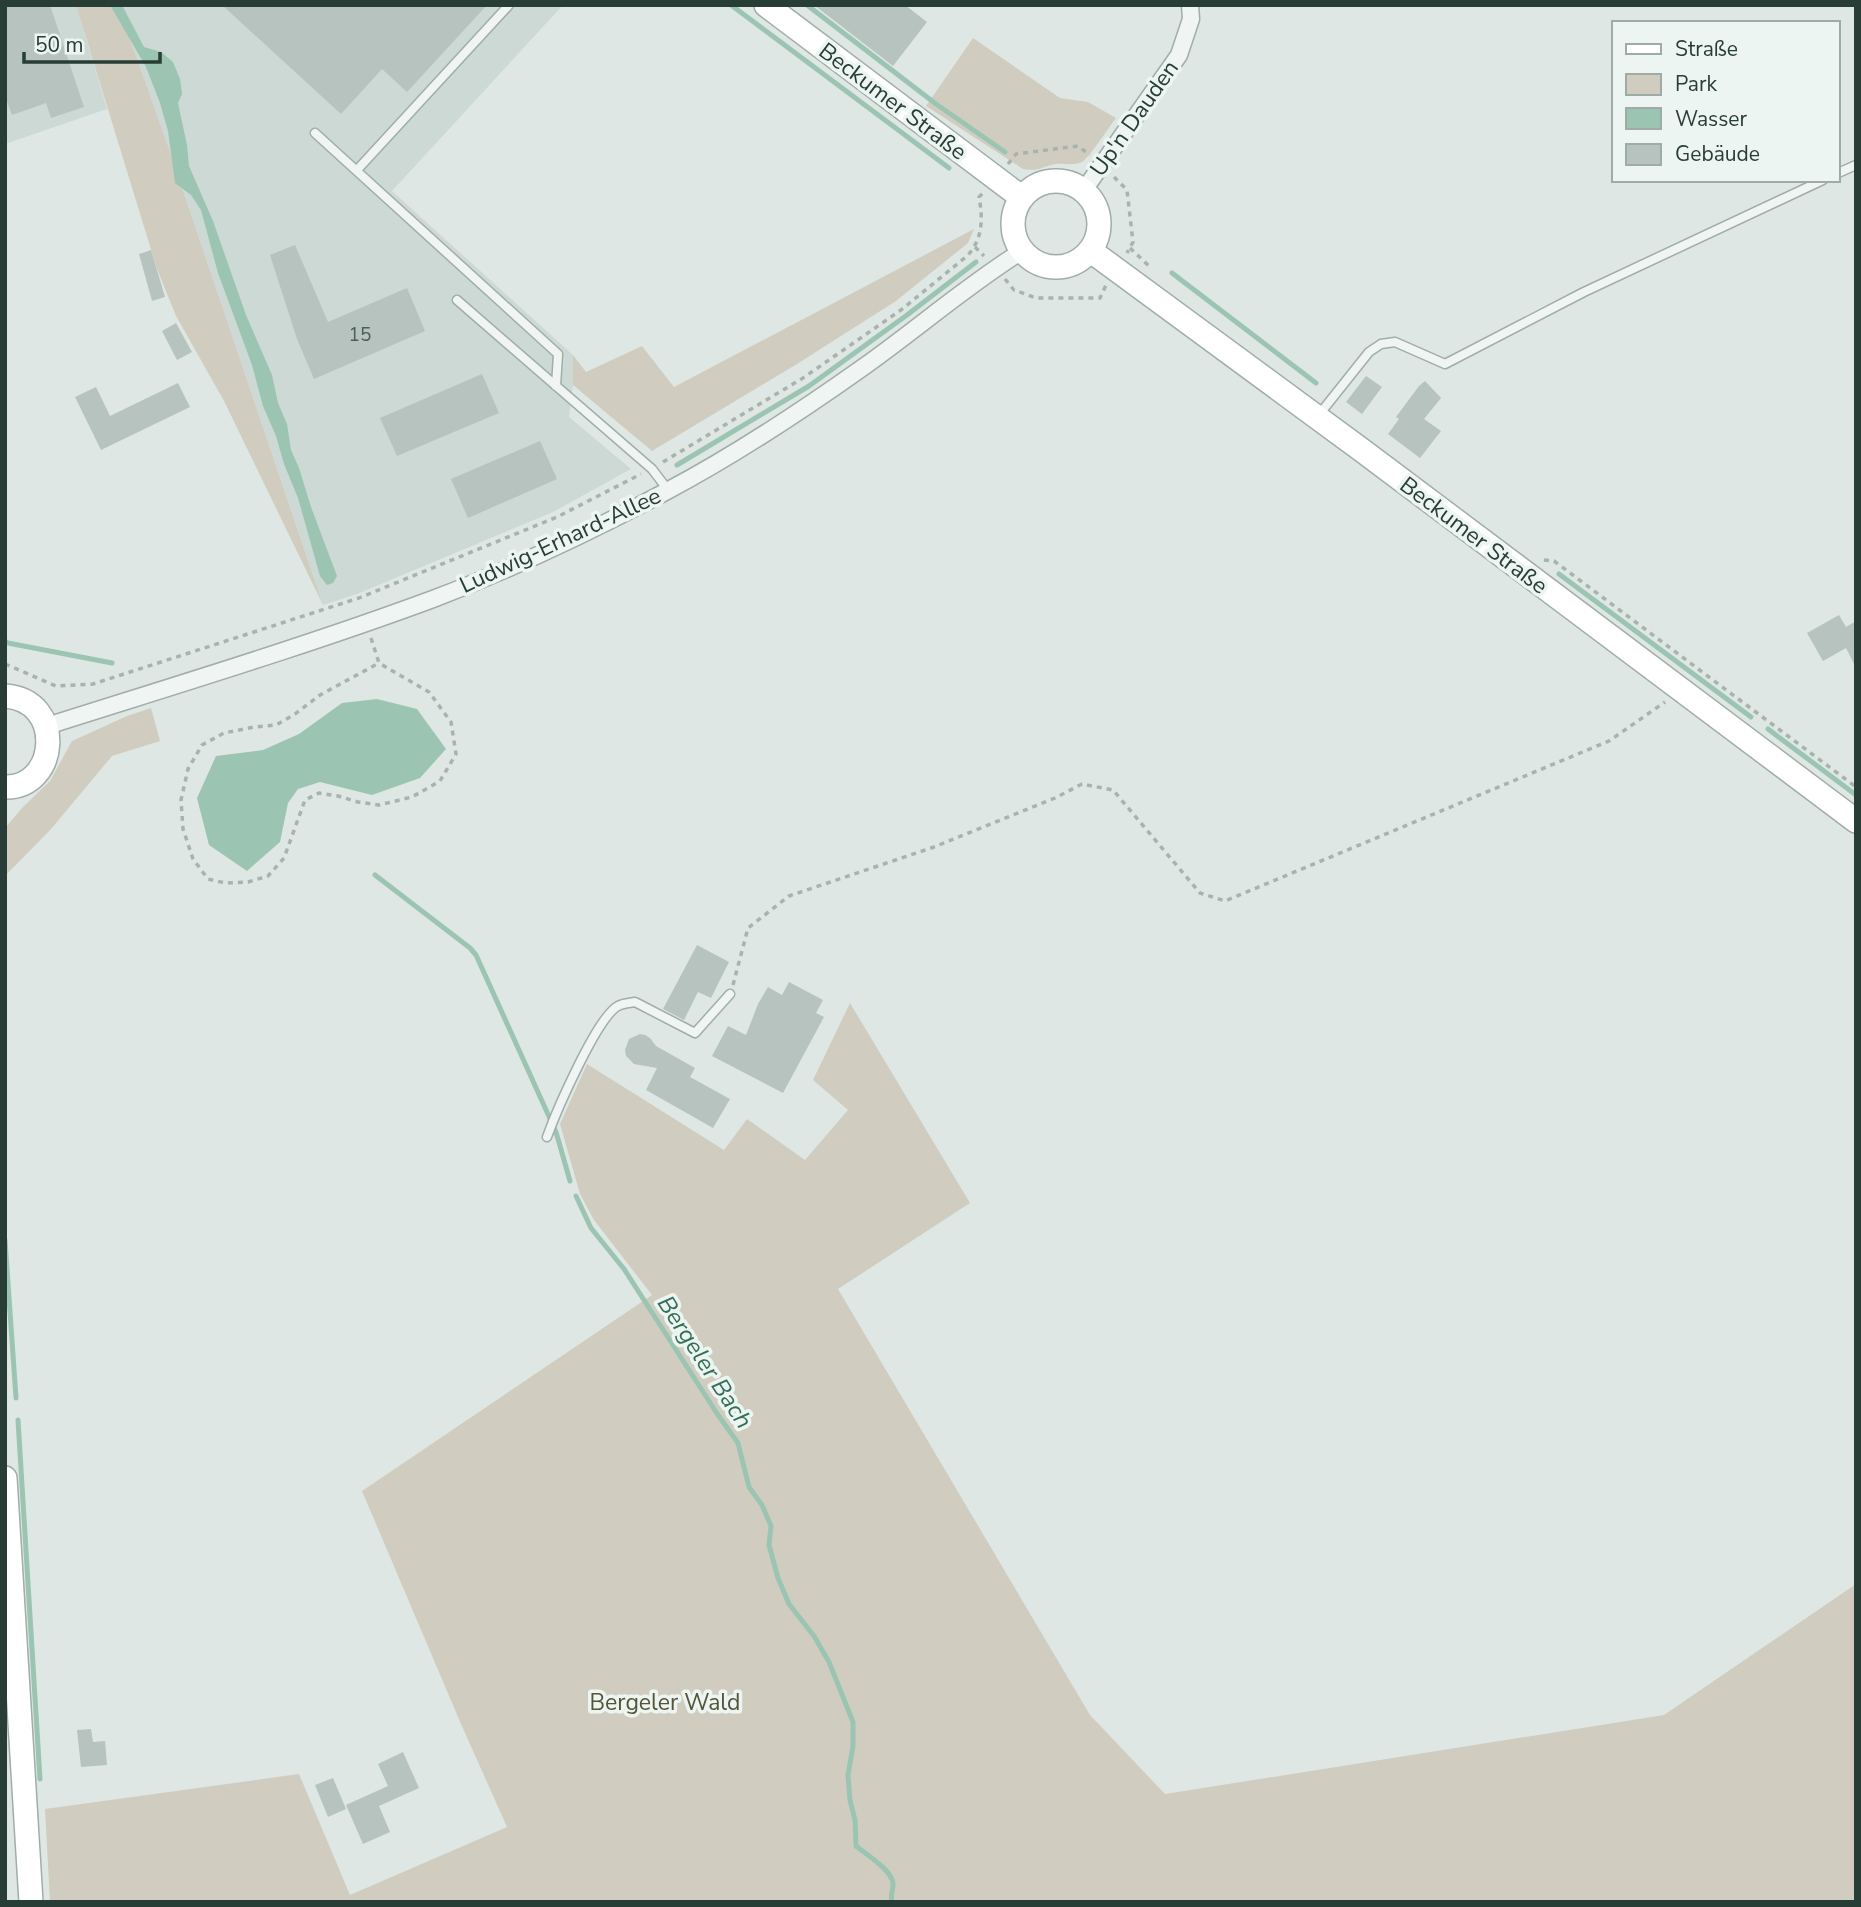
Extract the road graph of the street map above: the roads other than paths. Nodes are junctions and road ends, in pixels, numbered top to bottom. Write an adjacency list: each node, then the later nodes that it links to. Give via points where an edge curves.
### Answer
1 (509, 5): 6 (lane)
2 (766, 5): 10 (main road, Beckumer Straße)
3 (1190, 5): 9 (street, Up'n Dauden, via 1191,19 1179,55)
4 (316, 133): 6 (lane)
5 (1856, 164): 7 (lane)
6 (357, 170): 14 (lane, via 558,354)
7 (1840, 172)
8 (1819, 182): 15 (lane, via 1584,292 1445,364 1395,342 1381,344)
9 (1084, 190): 10 (main road, via 1072,183 1045,181); 12 (main road, via 1100,219)
10 (1021, 197): 11 (main road, via 1013,214 1013,234)
11 (1022, 251): 12 (main road, via 1049,267 1064,267); 16 (street, Ludwig-Erhard-Allee, via 863,368 753,441)
12 (1091, 251): 15 (main road, Beckumer Straße)
13 (457, 300): 14 (lane)
14 (556, 386): 16 (lane, via 652,469)
15 (1317, 418): 20 (main road, Beckumer Straße)
16 (668, 490): 18 (street, Ludwig-Erhard-Allee, via 566,542 436,597)
17 (5, 696): 18 (main road, via 32,706)
18 (47, 726): 19 (main road, via 49,746 43,765 29,780)
19 (5, 787)
20 (1856, 821)
21 (730, 994): 22 (lane, via 695,1033 635,1002 617,1006 580,1062)
22 (547, 1137)
23 (5, 1478): 24 (main road)
24 (31, 1902)

